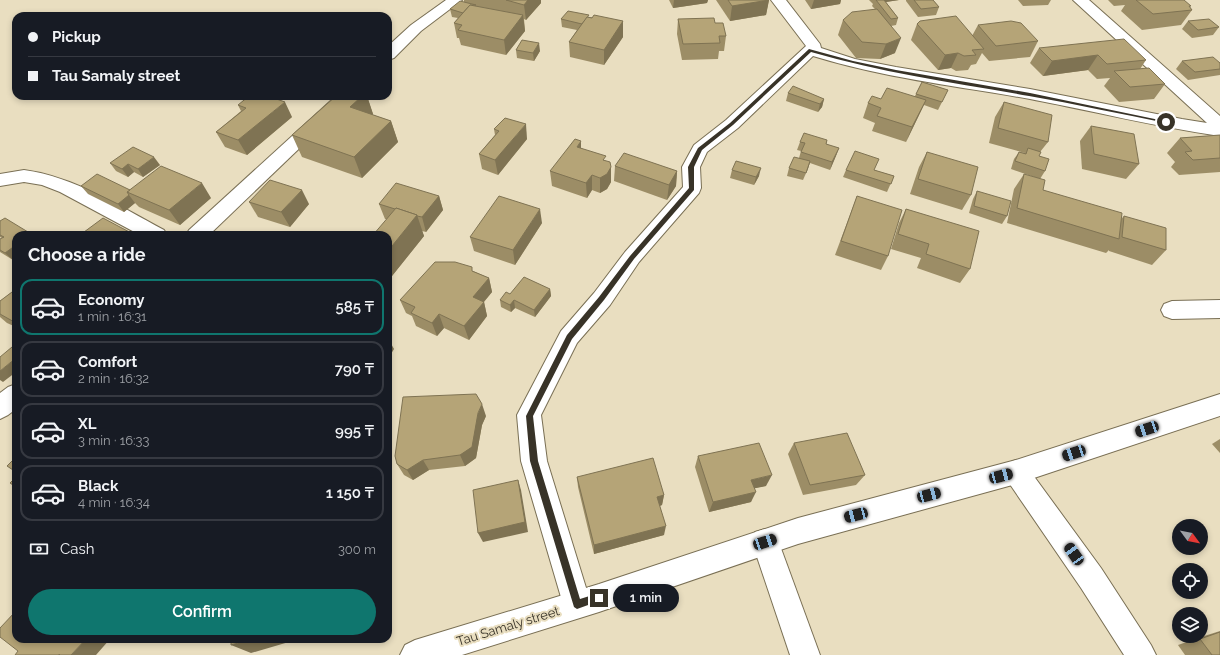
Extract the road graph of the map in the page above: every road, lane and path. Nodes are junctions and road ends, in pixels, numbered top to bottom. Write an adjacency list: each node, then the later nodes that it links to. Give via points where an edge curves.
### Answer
1 (455, 0): 5 (street, via 416,28)
2 (778, 0): 4 (street, via 814,47)
3 (1080, 0): 7 (street)
4 (810, 50): 8 (street, via 852,63 896,72); 19 (street, via 732,124 700,149 691,167 692,188 632,257 602,299 569,337 529,416 534,461)
5 (392, 51)
6 (342, 100): 11 (street)
7 (1220, 125)
8 (1220, 130)
9 (0, 180): 10 (street, via 24,176 68,187)
10 (150, 231)
11 (200, 231)
12 (1220, 309): 13 (street)
13 (1172, 310)
14 (12, 398): 16 (street)
15 (1220, 405): 17 (street, Tau Samaly street)
16 (0, 408)
17 (1016, 472): 18 (street, Tau Samaly street); 22 (street, via 1091,578)
18 (765, 542): 19 (street, Tau Samaly street); 21 (street)
19 (577, 604): 20 (street, Tau Samaly street)
20 (414, 655)
21 (805, 655)
22 (1141, 655)

